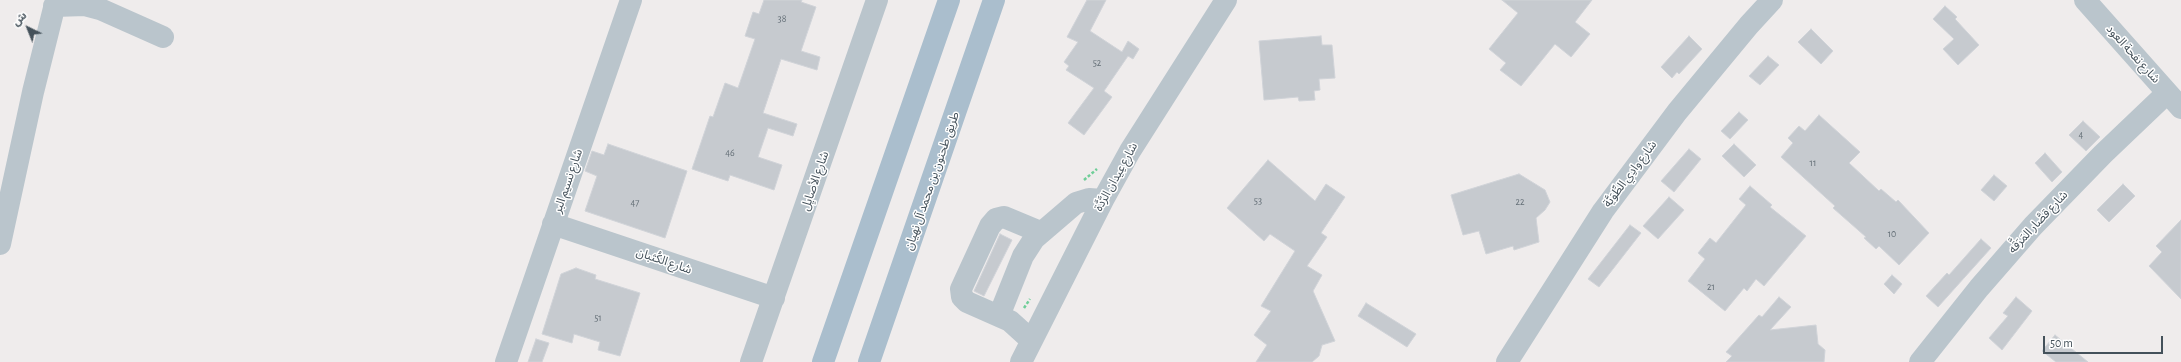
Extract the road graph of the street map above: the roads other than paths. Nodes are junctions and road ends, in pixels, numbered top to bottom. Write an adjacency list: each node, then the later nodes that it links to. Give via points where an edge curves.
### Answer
1 (631, 0): 12 (street, شارع نسيم البر)
2 (877, 0): 15 (street, شارع الأصايِل)
3 (949, 0): 20 (main road)
4 (994, 0): 21 (main road, طريق طحنون بن محمد آل نهيان)
5 (1226, 0): 11 (street, شارع عِيدان الرَّدَّة, via 1130,151)
6 (1772, 0): 23 (street, شارع وادِي الطِّوَيَّة, via 1677,112 1603,211)
7 (2084, 0): 10 (street, شارع نفحة العود)
8 (55, 3): 9 (street, via 100,9); 14 (street)
9 (163, 37)
10 (2174, 100): 24 (street, شارع قصَّار المَرَقَّه, via 2103,154 2033,226)
11 (1102, 200): 13 (street, via 1089,199 1076,203); 17 (street, شارع عِيدان الرَّدَّة)
12 (553, 224): 15 (street, شارع الكُثبان); 18 (street, شارع نسيم البر)
13 (1032, 228): 16 (street); 16 (street, via 1004,217 992,222 962,285 960,293 964,300)
14 (0, 244)
15 (774, 298): 19 (street, شارع الأصايِل)
16 (992, 313): 17 (street, via 1015,324)
17 (1031, 340): 22 (street, شارع عِيدان الرَّدَّة)
18 (506, 362)
19 (751, 362)
20 (823, 362)
21 (869, 362)
22 (1021, 362)
23 (1507, 362)
24 (1920, 362)

